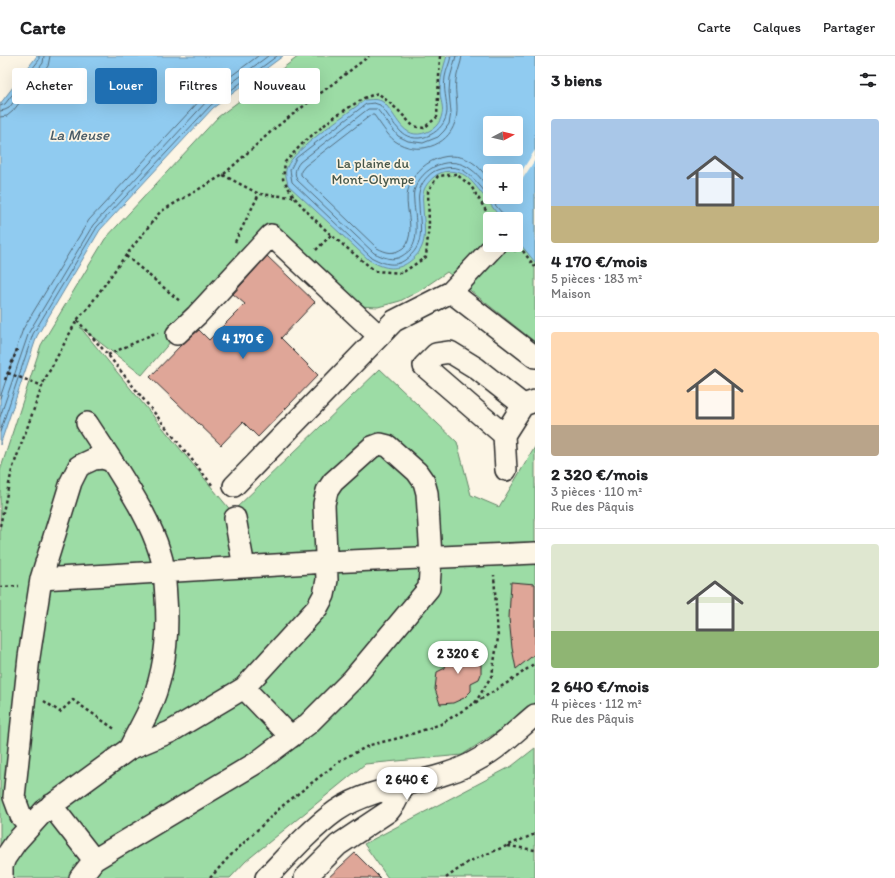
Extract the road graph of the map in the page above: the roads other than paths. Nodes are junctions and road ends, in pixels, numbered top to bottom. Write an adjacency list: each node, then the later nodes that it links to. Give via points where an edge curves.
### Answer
1 (489, 252): 2 (street)
2 (452, 292): 4 (street, via 394,321); 5 (street)
3 (177, 334): 4 (street, via 271,235)
4 (379, 336): 11 (street)
5 (535, 357)
6 (529, 403): 8 (street); 8 (street, via 450,352 436,354 424,366)
7 (87, 423): 9 (street)
8 (504, 435): 10 (street)
9 (112, 461): 17 (street, via 144,516); 18 (street, via 94,459 79,466 71,482)
10 (506, 470)
11 (234, 486)
12 (235, 518): 16 (street)
13 (535, 553): 14 (street)
14 (430, 557): 15 (street); 15 (street, via 427,493 424,482 393,449 380,444 372,447 333,482 327,491 324,504); 21 (street, via 429,588 353,679 308,724)
15 (327, 562): 16 (street); 19 (street, via 324,595 317,608)
16 (244, 567): 17 (street)
17 (165, 572): 18 (street); 22 (street, via 167,604 163,664 147,713)
18 (41, 579): 25 (street, via 29,657 14,798 21,816)
19 (244, 688): 21 (street); 22 (street, via 170,732)
20 (535, 715): 23 (street, via 495,749 469,764 443,775)
21 (291, 736): 26 (street, via 256,762)
22 (131, 745): 24 (street)
23 (404, 785): 29 (street, via 360,798 336,811); 30 (street, via 389,810 338,846)
24 (52, 805): 25 (street); 26 (street)
25 (30, 826): 27 (street, via 5,858)
26 (94, 860): 28 (street)
27 (2, 878)
28 (80, 878)
29 (266, 878)
30 (305, 878)

